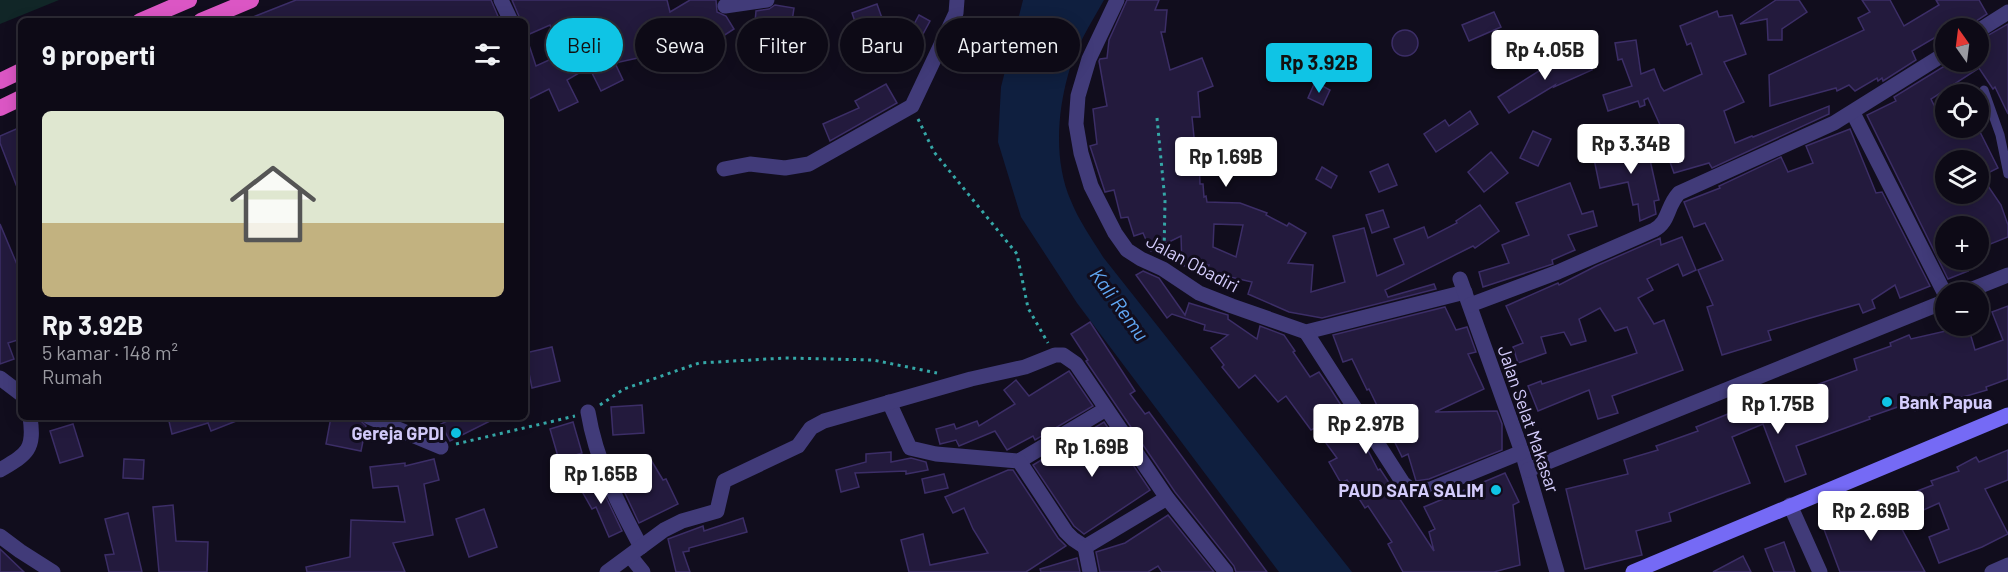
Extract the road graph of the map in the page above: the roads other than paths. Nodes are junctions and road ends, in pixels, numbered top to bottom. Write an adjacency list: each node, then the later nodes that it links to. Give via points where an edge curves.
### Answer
1 (189, 0): 7 (highway)
2 (251, 0): 11 (highway)
3 (501, 0): 12 (street)
4 (767, 0): 8 (street)
5 (957, 0): 21 (street, via 956,14 912,106 809,164)
6 (1117, 0): 28 (street, Jalan Obadiri, via 1089,58 1078,96 1076,124 1091,186 1115,233 1127,250 1199,293)
7 (166, 4): 10 (highway)
8 (725, 6)
9 (2008, 12): 13 (street)
10 (145, 18)
11 (208, 18)
12 (510, 18)
13 (1989, 24)
14 (1935, 60): 20 (street)
15 (18, 72): 16 (highway)
16 (0, 81)
17 (18, 99): 19 (highway)
18 (1989, 104): 22 (lane)
19 (0, 108)
20 (1853, 113): 24 (street); 26 (street, via 1688,188 1673,199 1665,222 1654,230 1558,272)
21 (723, 169)
22 (2008, 174)
23 (2008, 275): 25 (street)
24 (1938, 282)
25 (1989, 283)
26 (1465, 292): 28 (street); 38 (street, Jalan Selat Makasar)
27 (1935, 304): 41 (street)
28 (1306, 332): 38 (street, via 1403,483 1413,491 1431,489)
29 (0, 378): 30 (street)
30 (18, 392)
31 (889, 402): 32 (street, via 1025,368 1055,355 1076,364); 39 (street, via 910,448); 46 (street, via 812,428 798,446 724,481 717,511 672,525)
32 (1106, 409): 39 (street); 42 (street)
33 (588, 412): 46 (street, via 598,457)
34 (2008, 415): 43 (main road)
35 (30, 420): 40 (street, via 33,436 29,448 23,457)
36 (376, 420): 37 (street)
37 (441, 447)
38 (1522, 452): 41 (street, Jalan Selat Makasar)
39 (1019, 461): 45 (street, via 1066,532)
40 (0, 470)
41 (1528, 470): 53 (street, Jalan Selat Makasar)
42 (1167, 498): 45 (street); 52 (street)
43 (1790, 505): 54 (main road); 55 (street)
44 (0, 536): 48 (street)
45 (1085, 547): 51 (street)
46 (635, 551): 49 (street); 50 (street)
47 (2008, 565): 56 (street)
48 (53, 572)
49 (607, 572)
50 (643, 572)
51 (1090, 572)
52 (1226, 572)
53 (1557, 572)
54 (1633, 572)
55 (1820, 572)
56 (1992, 572)

